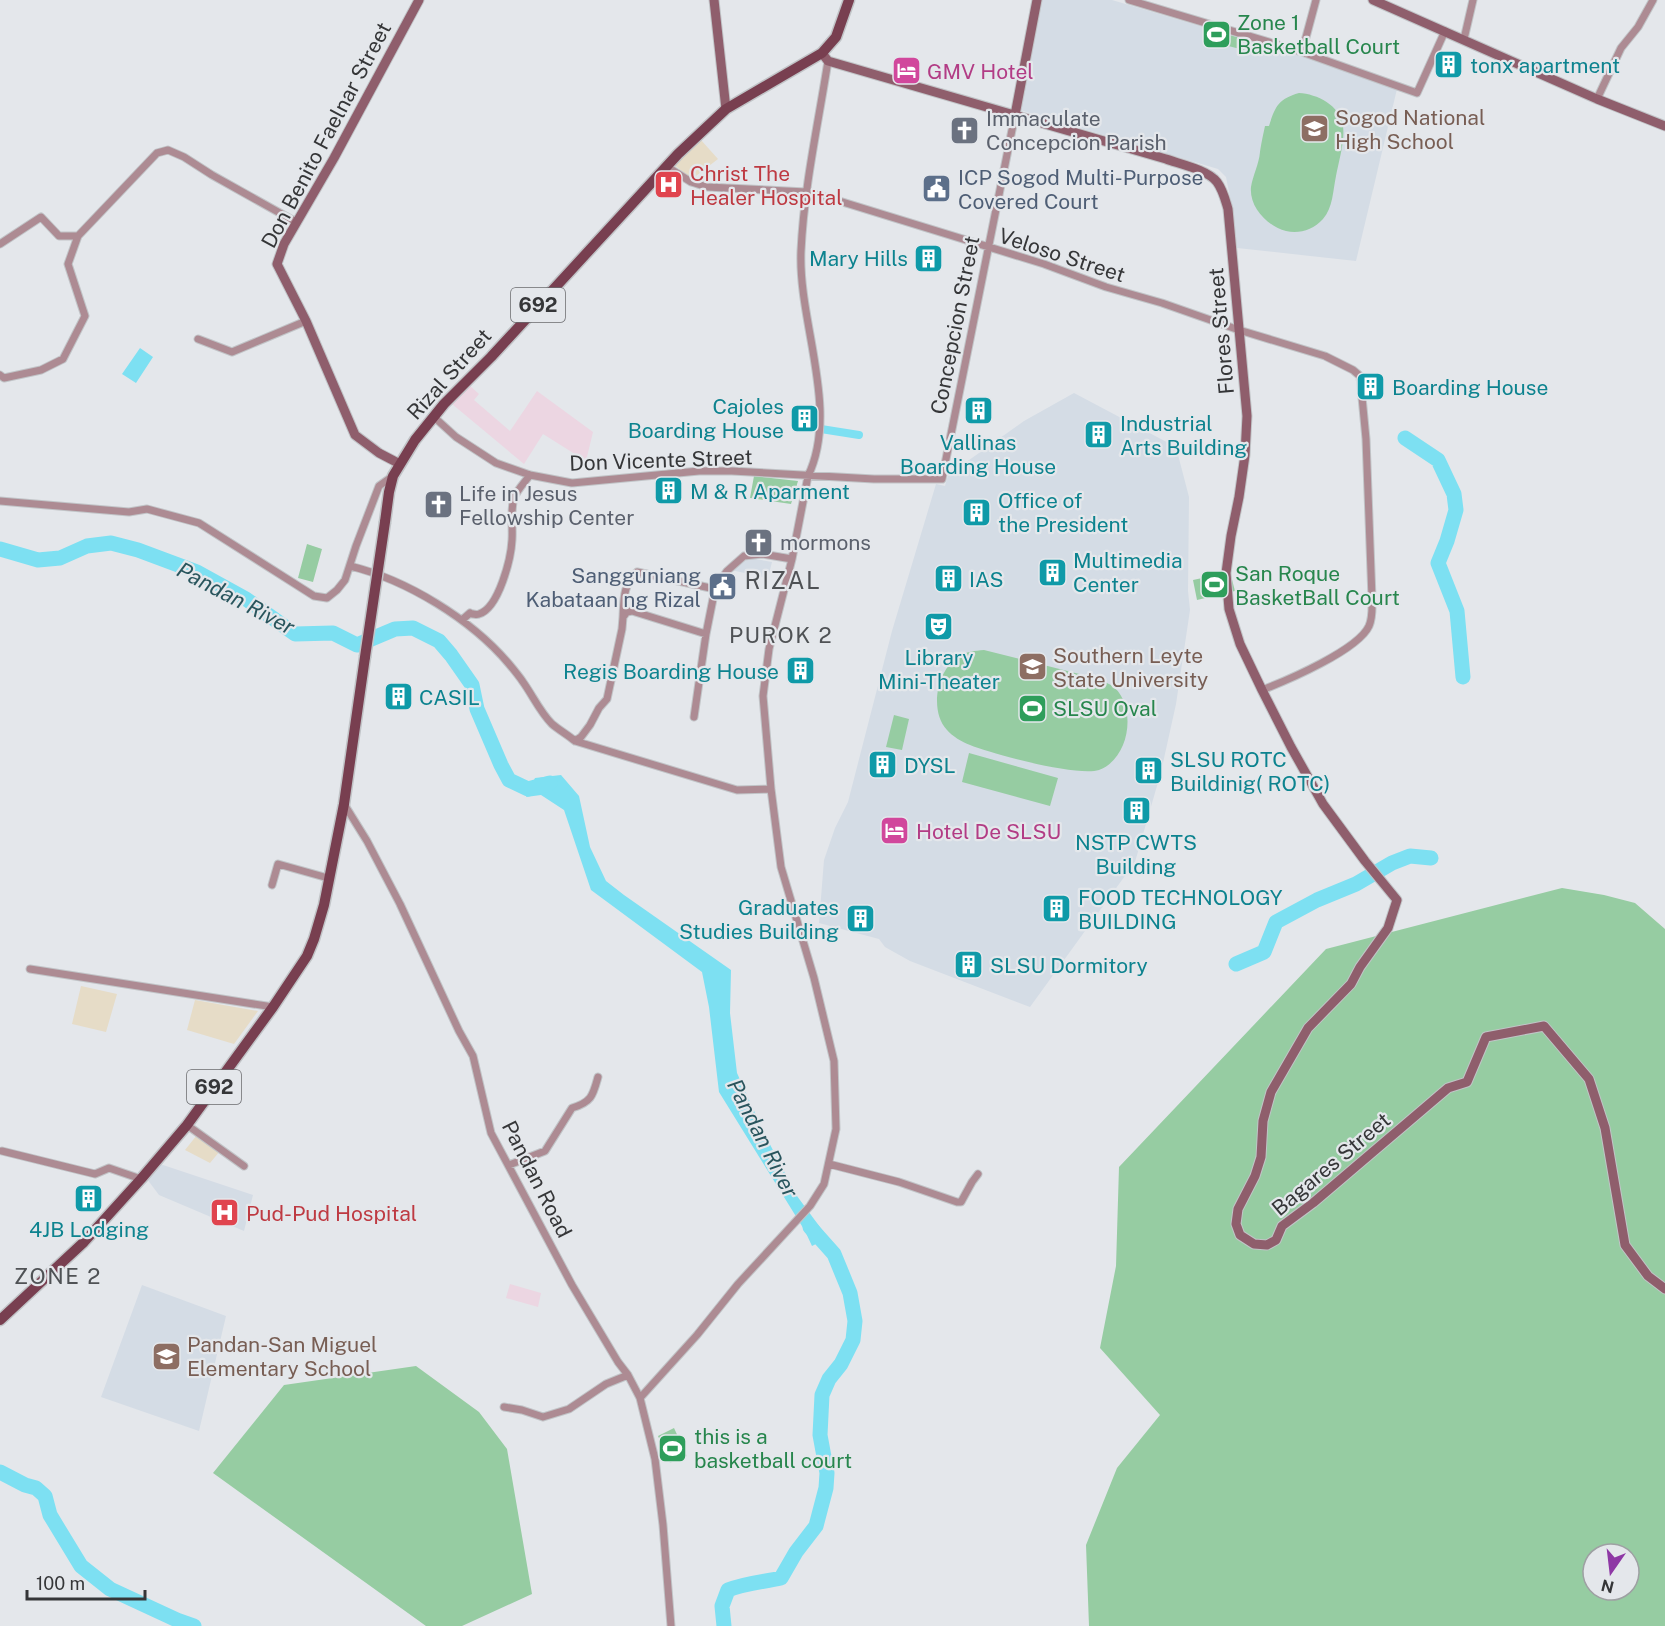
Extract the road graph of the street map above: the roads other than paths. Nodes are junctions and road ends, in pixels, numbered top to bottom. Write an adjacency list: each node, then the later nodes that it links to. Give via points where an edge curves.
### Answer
1 (419, 0): 22 (street, Don Benito Faelnar Street)
2 (714, 0): 17 (street)
3 (849, 0): 15 (main road, Rizal Street / 692)
4 (1037, 0): 18 (street, Concepcion Street)
5 (1130, 0): 11 (street)
6 (1160, 0): 11 (street)
7 (1316, 0): 14 (street)
8 (1373, 0): 12 (street)
9 (1473, 0): 13 (street)
10 (1653, 0): 16 (street, via 1621,48)
11 (1158, 8): 14 (street)
12 (1445, 32): 13 (street); 14 (street, via 1417,93)
13 (1464, 39): 16 (street)
14 (1302, 52)
15 (825, 57): 17 (main road, Rizal Street / 692); 18 (street, Flores Street); 21 (street)
16 (1597, 99): 19 (street)
17 (726, 109): 20 (main road, Rizal Street / 692)
18 (1015, 115): 25 (street, Concepcion Street); 27 (street, Flores Street, via 1157,156 1216,180 1228,209)
19 (1665, 126)
20 (666, 166): 21 (street, Veloso Street, via 707,188); 30 (main road, Rizal Street / 692)
21 (806, 192): 25 (street, Veloso Street); 34 (street, via 801,254 804,302 821,421)
22 (296, 222): 23 (street, via 168,150 157,153); 26 (street, Don Benito Faelnar Street, via 277,264)
23 (78, 236): 24 (street, via 59,236 41,217); 29 (street, via 68,264 85,316 63,359 42,370 4,378)
24 (0, 244)
25 (989, 248): 27 (street, Veloso Street); 35 (street, Concepcion Street)
26 (306, 321): 28 (street, via 232,352); 31 (street, Don Benito Faelnar Street, via 355,435)
27 (1239, 330): 43 (street, Flores Street, via 1247,416 1245,455 1226,573 1229,609 1240,644); 43 (street, Veloso Street, via 1325,356 1360,376 1366,439 1372,598 1369,627 1344,650)
28 (198, 339)
29 (0, 375)
30 (434, 417): 31 (main road, Rizal Street / 692); 32 (street, Don Vicente Street, via 475,451)
31 (400, 464): 33 (main road, Rizal Street / 692)
32 (530, 475): 34 (street, Don Vicente Street, via 572,483 699,471); 41 (street, via 514,496 508,566 498,594 480,614 470,614)
33 (393, 476): 38 (street, via 379,486); 47 (main road, Rizal Street / 692, bridge)
34 (808, 476): 35 (street, Don Vicente Street); 37 (street)
35 (942, 479)
36 (0, 501): 38 (street, via 129,512 147,509 199,523 314,596 327,597 338,590)
37 (792, 560): 39 (street, via 762,554 744,556); 46 (street, via 763,696)
38 (350, 566): 41 (street, via 419,592)
39 (715, 589): 40 (street, via 637,572 628,580); 42 (street)
40 (623, 617): 42 (street, via 632,611); 45 (street, via 607,699)
41 (462, 620): 45 (street, via 506,661 553,724)
42 (706, 634): 44 (street)
43 (1262, 690): 48 (street, Flores Street, via 1323,804)
44 (694, 717)
45 (575, 741): 46 (street, via 737,790)
46 (771, 789): 56 (street, via 781,867 834,1061 836,1129)
47 (344, 804): 49 (main road, 692); 57 (street, Pandan Road, via 400,904 473,1056 491,1133)
48 (1365, 861): 61 (street, Bagares Street, via 1397,900 1388,928 1351,984 1308,1028 1270,1092 1261,1157 1238,1209 1236,1224 1240,1235 1254,1244 1267,1245 1276,1240 1282,1226 1448,1088 1467,1082 1486,1037 1544,1026 1589,1079 1605,1128 1624,1245 1648,1276)
49 (328, 878): 50 (street, via 278,864); 52 (main road, 692, via 324,905 307,956)
50 (272, 885)
51 (30, 969): 52 (street)
52 (273, 1007): 54 (main road, 692)
53 (598, 1077): 57 (street, via 593,1095 585,1104 572,1108 545,1150)
54 (187, 1125): 58 (street); 60 (main road, 692)
55 (2, 1151): 60 (street, via 95,1174 109,1168)
56 (829, 1164): 59 (street, via 957,1202 961,1202); 64 (street, via 824,1184 810,1206)
57 (509, 1165): 63 (street, Pandan Road, via 572,1285)
58 (244, 1166)
59 (978, 1174)
60 (141, 1179): 62 (main road, 692, via 84,1242)
61 (1665, 1288)
62 (0, 1320)
63 (628, 1376): 64 (street, Pandan Road); 65 (street, via 606,1384 569,1409 543,1417)
64 (640, 1398): 66 (street, Pandan Road, via 655,1459)
65 (504, 1407)
66 (671, 1626)

